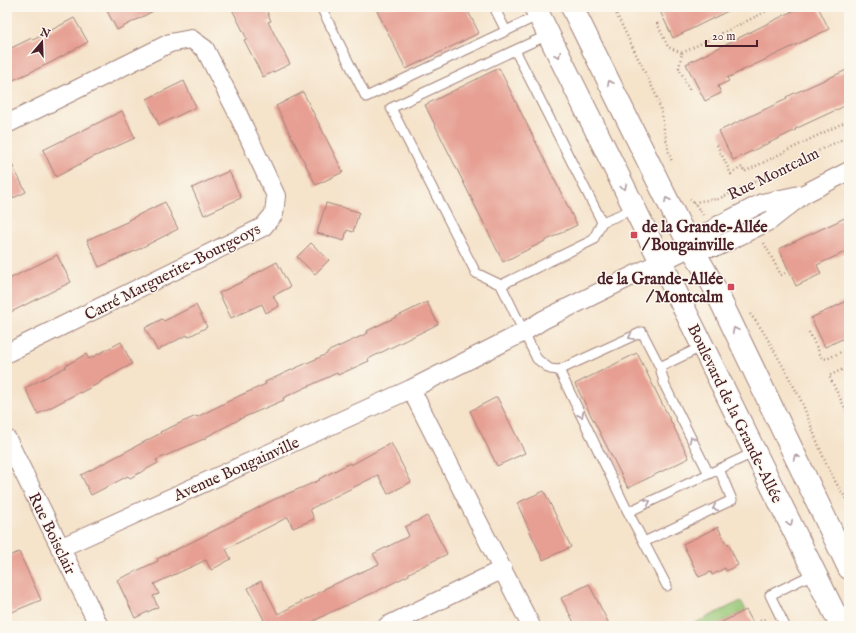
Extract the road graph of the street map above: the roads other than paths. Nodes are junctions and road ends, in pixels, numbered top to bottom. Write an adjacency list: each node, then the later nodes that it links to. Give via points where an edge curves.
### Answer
1 (321, 7): 5 (lane, via 366,97)
2 (494, 7): 5 (lane)
3 (572, 7): 12 (street, one-way to 3)
4 (537, 11): 5 (lane); 6 (street, Boulevard de la Grande-Allée)
5 (506, 31)
6 (548, 35): 7 (lane); 10 (street, Boulevard de la Grande-Allée, one-way to 10)
7 (515, 50): 11 (lane); 14 (lane, via 390,108 476,273)
8 (7, 124): 17 (street, Carré Marguerite-Bourgeoys, via 170,43 190,39 204,49 276,196 274,214 263,227)
9 (849, 171): 12 (street, Rue Montcalm, via 804,194 771,220 717,247)
10 (634, 209): 11 (lane); 13 (street, Boulevard de la Grande-Allée)
11 (602, 222): 14 (lane, via 593,240)
12 (691, 247): 13 (street, Avenue Bougainville); 28 (street, one-way to 12, via 713,285)
13 (661, 262): 15 (street, Avenue Bougainville, via 543,320); 16 (street, Boulevard de la Grande-Allée)
14 (501, 285): 15 (lane)
15 (524, 332): 19 (lane, via 537,359 550,369); 20 (street, Avenue Bougainville)
16 (702, 346): 18 (lane); 22 (street, Boulevard de la Grande-Allée)
17 (7, 353)
18 (660, 367): 19 (lane, one-way to 19, via 642,332); 24 (lane, one-way to 18, via 665,386)
19 (559, 370): 25 (lane, one-way to 25)
20 (411, 389): 27 (street, Avenue Bougainville); 29 (street)
21 (7, 439): 27 (street, Rue Boisclair)
22 (755, 452): 23 (lane); 30 (street, Boulevard de la Grande-Allée, one-way to 30)
23 (719, 469): 24 (lane); 26 (lane, one-way to 26, via 732,500)
24 (709, 474): 25 (lane, one-way to 24)
25 (628, 512): 26 (lane)
26 (644, 542): 31 (lane)
27 (60, 548): 32 (street, Rue Boisclair)
28 (849, 568)
29 (503, 569): 33 (street); 34 (street)
30 (815, 573): 35 (lane, via 770,595); 36 (street, Boulevard de la Grande-Allée)
31 (667, 586)
32 (99, 626)
33 (387, 626)
34 (531, 626)
35 (785, 626)
36 (841, 626)

